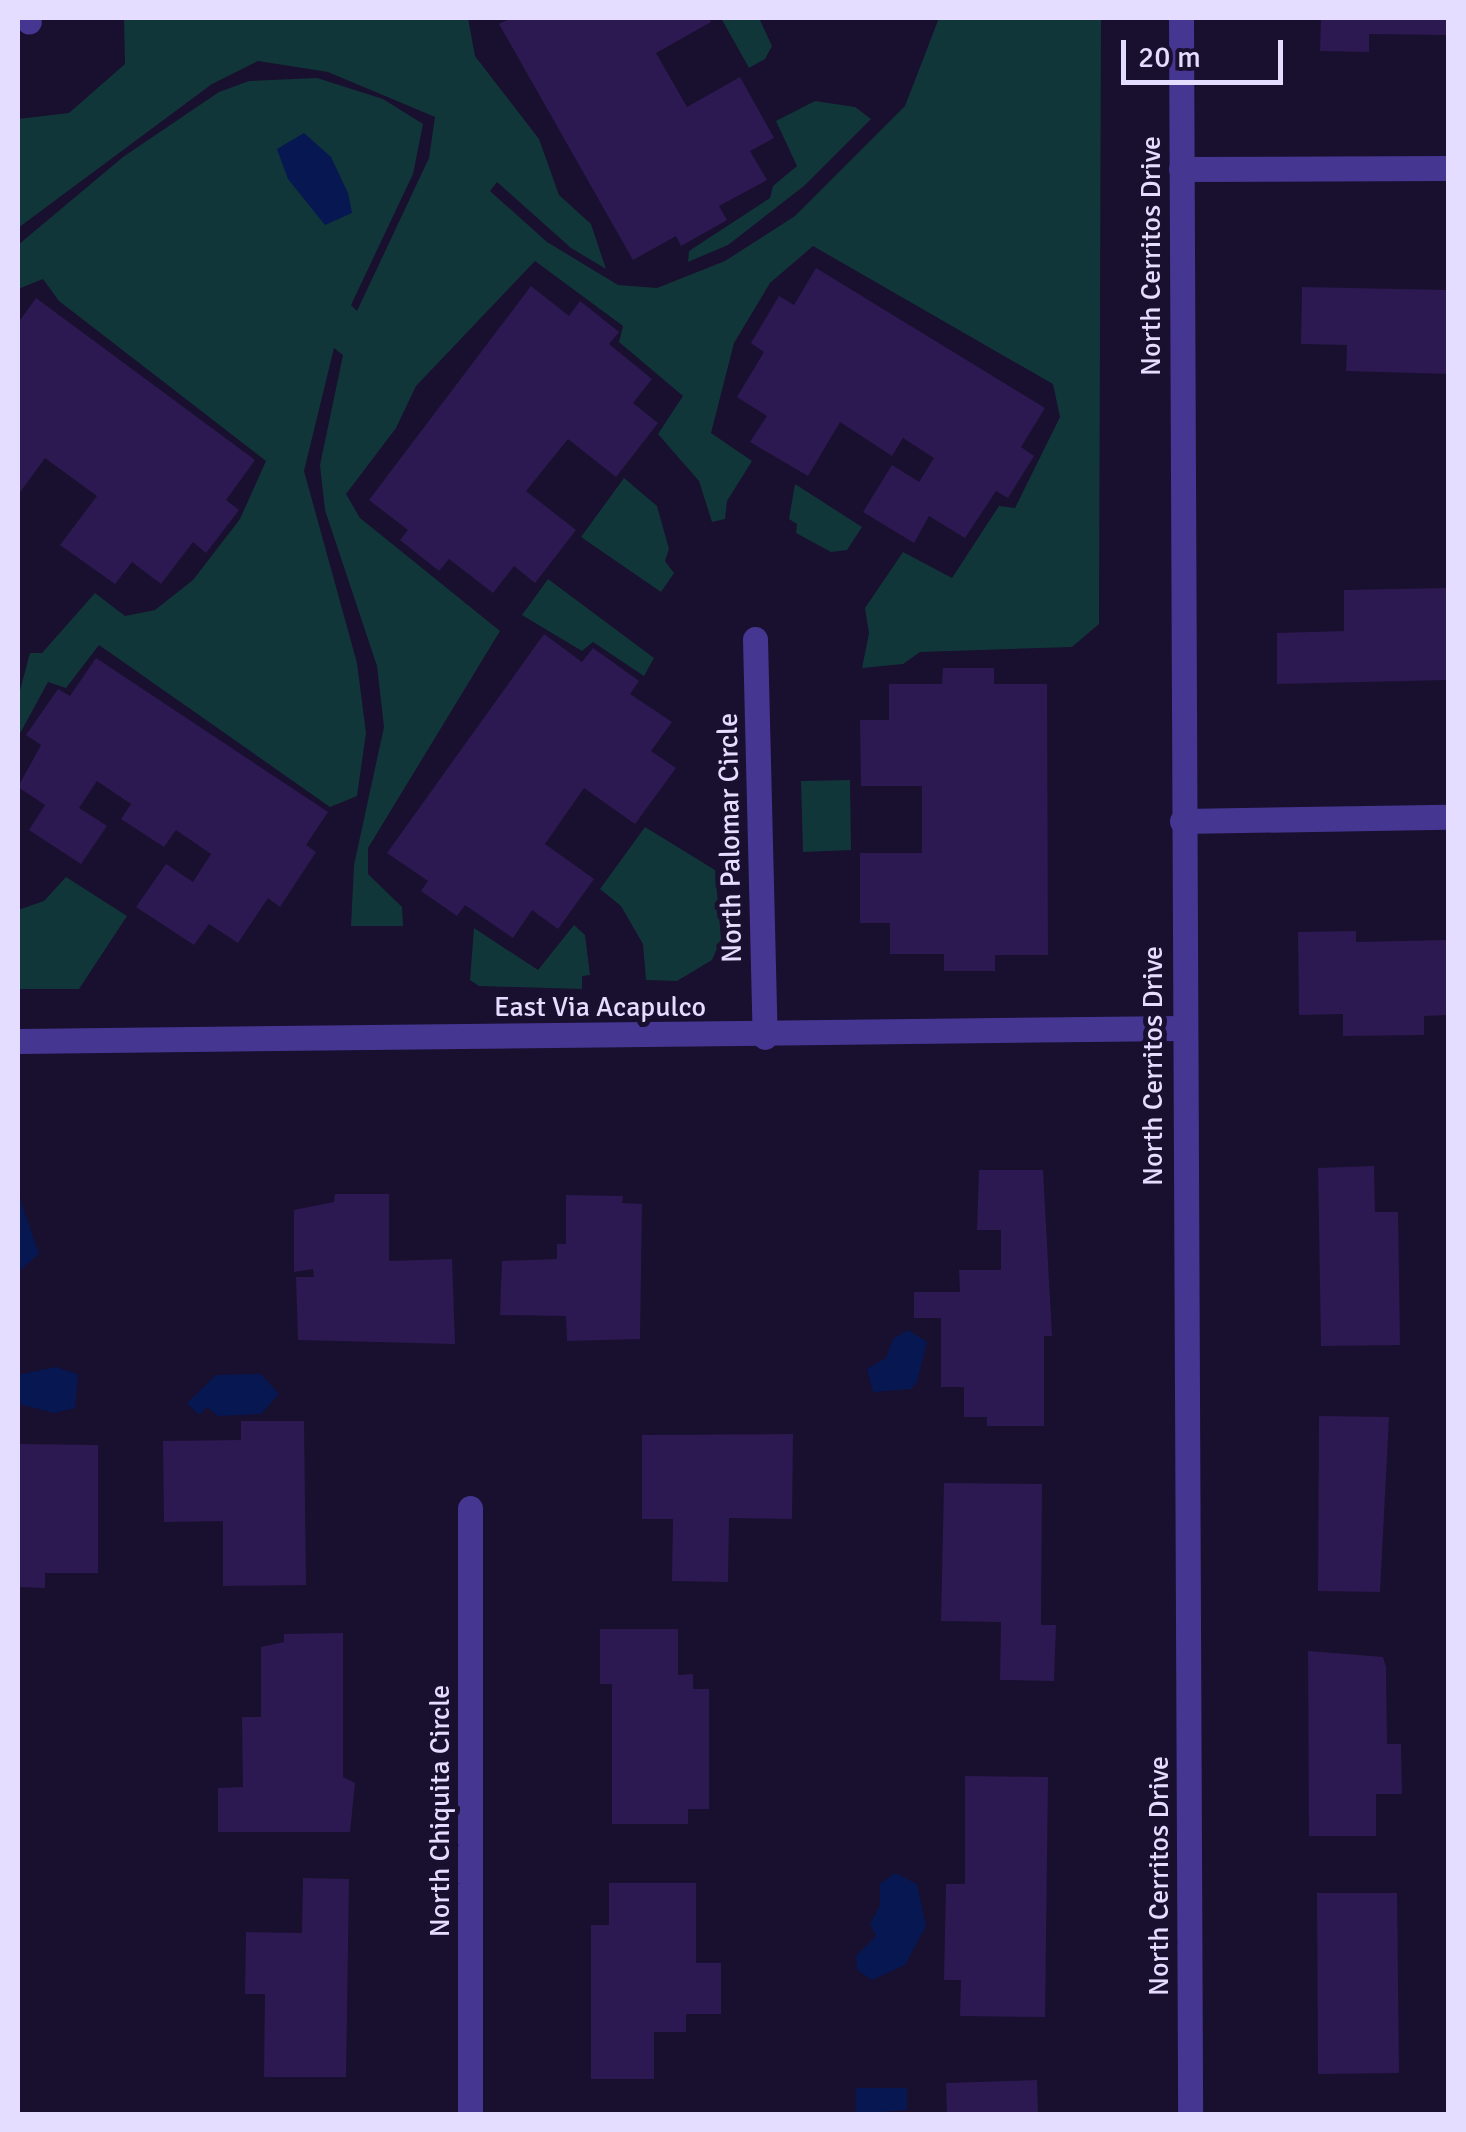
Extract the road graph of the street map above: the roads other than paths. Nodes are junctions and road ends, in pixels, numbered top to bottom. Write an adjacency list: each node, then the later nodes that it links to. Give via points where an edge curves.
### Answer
1 (1181, 18): 3 (street, North Cerritos Drive)
2 (1448, 168): 3 (street)
3 (1181, 169): 6 (street, North Cerritos Drive)
4 (756, 638): 8 (street, North Palomar Circle)
5 (1448, 817): 6 (street)
6 (1182, 821): 7 (street, North Cerritos Drive)
7 (1182, 1028): 8 (street, East Via Acapulco); 12 (street, North Cerritos Drive)
8 (765, 1036): 9 (street, East Via Acapulco)
9 (18, 1041)
10 (470, 1508): 11 (street, North Chiquita Circle)
11 (470, 2114)
12 (1190, 2114)

